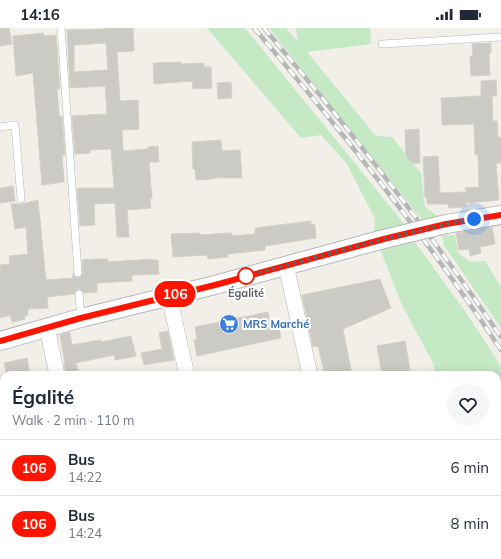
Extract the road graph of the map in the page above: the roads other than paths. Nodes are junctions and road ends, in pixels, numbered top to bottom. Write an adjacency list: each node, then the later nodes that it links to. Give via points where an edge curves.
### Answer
1 (61, 28): 8 (lane)
2 (501, 37): 3 (lane)
3 (382, 44)
4 (0, 127): 5 (lane, via 15,124)
5 (21, 198)
6 (501, 215): 7 (street, bridge, via 446,224)
7 (286, 265): 10 (street); 16 (street)
8 (78, 273)
9 (80, 294): 11 (lane)
10 (169, 296): 11 (street); 15 (street)
11 (81, 318): 12 (street)
12 (47, 327): 13 (street); 14 (street)
13 (0, 341)
14 (56, 371)
15 (186, 371)
16 (309, 371)

